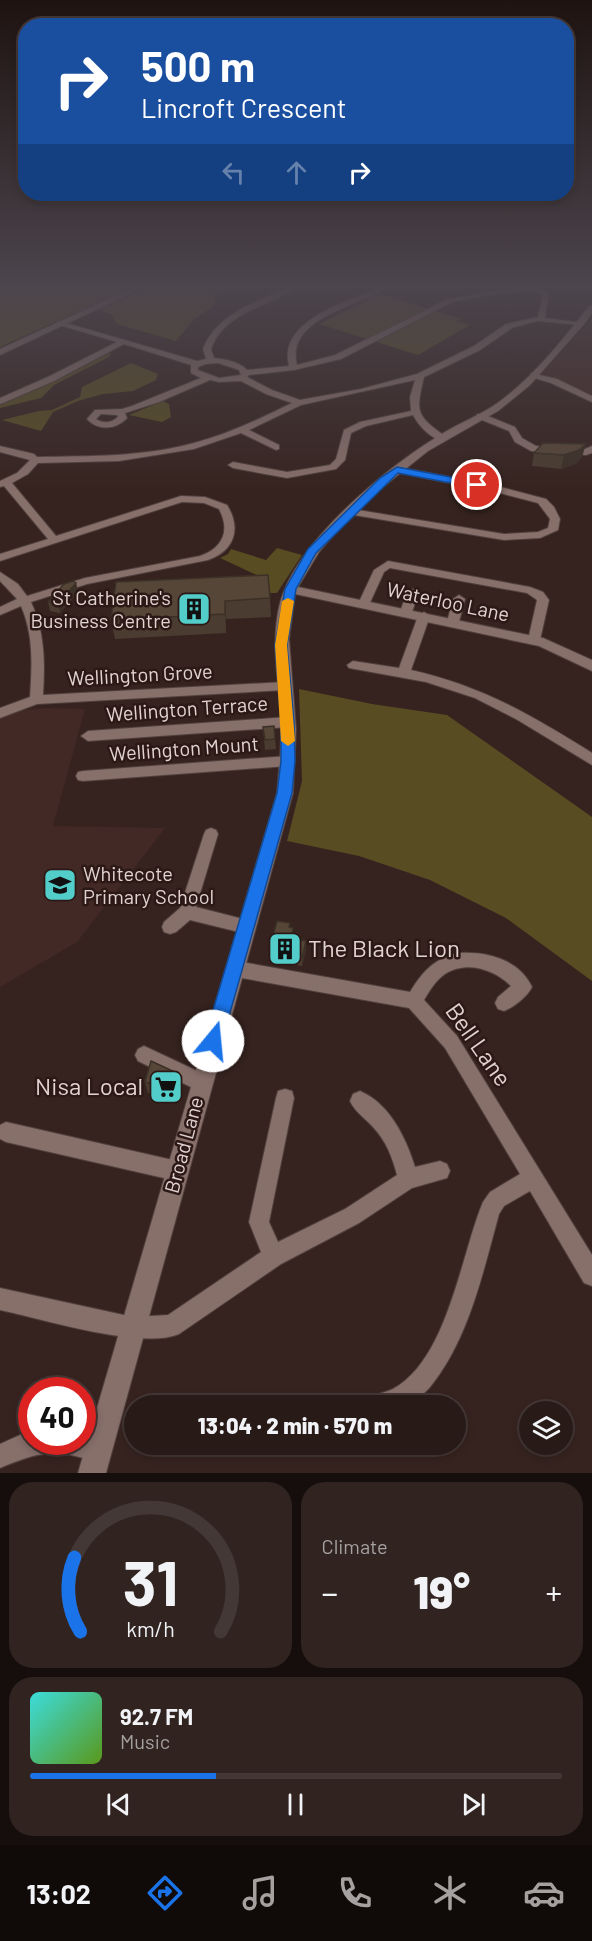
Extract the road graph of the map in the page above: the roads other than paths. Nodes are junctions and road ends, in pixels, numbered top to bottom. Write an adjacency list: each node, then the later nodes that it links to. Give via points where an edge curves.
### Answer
1 (96, 356): 16 (street)
2 (169, 356): 9 (street)
3 (208, 356): 8 (street)
4 (291, 356): 10 (street)
5 (340, 356): 10 (street)
6 (461, 356): 13 (street)
7 (551, 356): 12 (street, Broad Lane)
8 (211, 361): 9 (street); 11 (street, via 232,364)
9 (197, 364): 14 (street, via 194,371)
10 (294, 368): 11 (street)
11 (244, 375): 14 (street, via 225,380); 17 (street, via 269,392)
12 (534, 375): 15 (street); 20 (street, Broad Lane, via 502,404)
13 (420, 376): 17 (street); 18 (street, via 413,399)
14 (208, 378): 19 (street)
15 (592, 399)
16 (0, 401)
17 (299, 403): 21 (street)
18 (416, 412): 22 (street, via 420,421); 27 (street, via 363,424 347,432 340,460 333,467 287,475)
19 (121, 413)
20 (480, 416): 22 (street, Broad Lane); 25 (street, via 512,429 518,440 534,449)
21 (242, 430): 23 (street); 26 (street, via 158,453)
22 (442, 438): 28 (street, Broad Lane)
23 (276, 447)
24 (0, 449): 26 (street)
25 (591, 452)
26 (35, 460): 29 (street, via 25,472)
27 (233, 465)
28 (397, 470): 30 (street, Broad Lane); 30 (street, via 542,501 555,519 553,530 540,535 504,537)
29 (3, 483): 31 (street)
30 (352, 512): 34 (street, Broad Lane, via 312,551)
31 (53, 540): 32 (street); 37 (street, via 181,499 213,502 223,507 229,520 226,543 219,552 202,559 85,581)
32 (0, 558)
33 (0, 575): 37 (street)
34 (291, 589): 38 (street, Waterloo Lane); 47 (street, Broad Lane, via 281,645)
35 (413, 592): 40 (street)
36 (459, 599): 42 (street)
37 (23, 601): 39 (street); 48 (street, via 34,618 39,654)
38 (364, 604): 40 (street, Waterloo Lane); 43 (street, via 379,570 388,564 530,590 543,600)
39 (0, 611)
40 (406, 612): 41 (street, Waterloo Lane)
41 (424, 616): 42 (street, Waterloo Lane); 46 (street)
42 (453, 622): 43 (street, Waterloo Lane)
43 (534, 640): 45 (street, Waterloo Lane)
44 (353, 665): 46 (street)
45 (592, 666)
46 (404, 672): 52 (street, via 497,703)
47 (285, 686): 48 (street, Wellington Grove); 50 (street, Broad Lane)
48 (36, 700): 49 (street, Wellington Grove)
49 (0, 712)
50 (288, 722): 51 (street, Wellington Terrace); 53 (street, Broad Lane)
51 (88, 736)
52 (592, 760)
53 (288, 761): 54 (street, Wellington Mount); 58 (street, Broad Lane, via 285,793)
54 (83, 776)
55 (211, 834): 56 (street)
56 (187, 912): 57 (street); 58 (street)
57 (170, 927)
58 (247, 927): 59 (street, Broad Lane)
59 (236, 969): 60 (street, Bell Lane); 63 (street, Broad Lane)
60 (414, 1001): 61 (street, via 435,971 456,962 472,961 505,969 523,987); 69 (street, Bell Lane, via 451,1042)
61 (504, 1003)
62 (144, 1055): 63 (street)
63 (201, 1083): 67 (street, Broad Lane)
64 (285, 1098): 71 (street, via 259,1222)
65 (360, 1101): 70 (street, via 387,1125 399,1144)
66 (6, 1132): 67 (street)
67 (177, 1171): 74 (street, Broad Lane)
68 (440, 1171): 70 (street)
69 (532, 1178): 72 (street, Bell Lane); 75 (street, via 504,1194 490,1209 463,1304 440,1352)
70 (408, 1179): 71 (street, via 352,1216)
71 (273, 1256): 74 (street, via 171,1326)
72 (592, 1275)
73 (0, 1299): 74 (street)
74 (133, 1328): 76 (street, Broad Lane)
75 (404, 1395)
76 (99, 1449): 77 (street, via 64,1442 29,1443); 78 (street, Broad Lane)
77 (0, 1456)
78 (92, 1473)

